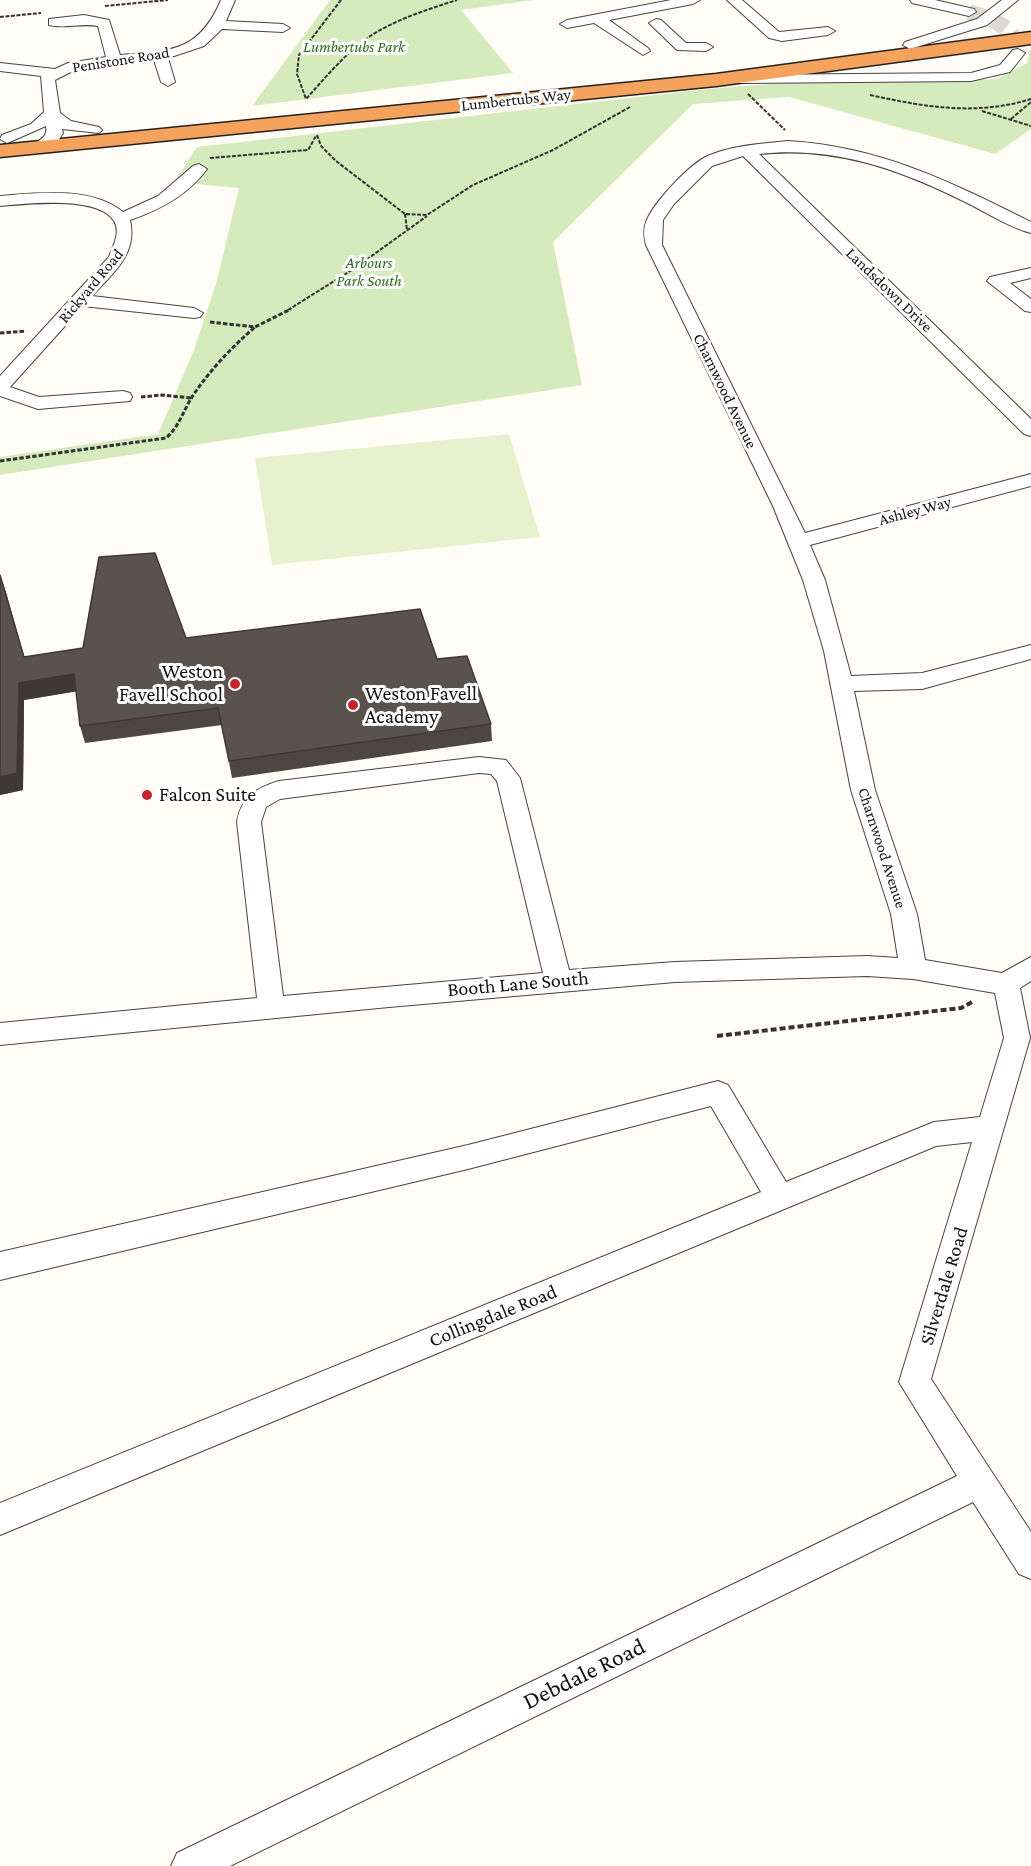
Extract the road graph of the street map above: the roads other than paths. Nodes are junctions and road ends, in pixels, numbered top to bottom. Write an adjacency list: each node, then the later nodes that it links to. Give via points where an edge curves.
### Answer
1 (228, 0): 13 (street)
2 (734, 0): 16 (street, via 774,35)
3 (916, 0): 8 (street)
4 (686, 1): 6 (street)
5 (1006, 2): 18 (street, via 982,22)
6 (634, 5): 7 (street); 11 (street, via 648,23)
7 (598, 11): 12 (street); 20 (street)
8 (969, 12)
9 (675, 21): 11 (street)
10 (54, 22): 23 (street, via 84,19 104,23)
11 (656, 23): 19 (street, via 682,47)
12 (567, 24)
13 (220, 25): 15 (street); 22 (street, Penistone Road, via 203,39)
14 (1031, 27): 18 (highway, Lumbertubs Way)
15 (283, 28)
16 (828, 31)
17 (1031, 38): 26 (highway, Lumbertubs Way)
18 (910, 45): 28 (highway, Lumbertubs Way, via 719,68 94,130)
19 (706, 46)
20 (642, 51)
21 (1018, 53): 26 (street, via 1015,62 1005,69 971,77)
22 (160, 56): 23 (street, Penistone Road); 27 (street)
23 (115, 62): 25 (street, Penistone Road)
24 (0, 67): 25 (street)
25 (54, 73): 28 (street, Penistone Road, via 47,78)
26 (716, 80): 28 (highway, Lumbertubs Way)
27 (168, 82)
28 (49, 131): 29 (highway, Lumbertubs Way); 29 (street, via 36,127)
29 (2, 143)
30 (747, 151): 34 (street, Charnwood Avenue, via 799,144 824,146 913,172); 41 (street, Landsdown Drive); 43 (street, Charnwood Avenue, via 718,158 697,171 654,218 651,236)
31 (199, 169): 33 (street, via 176,194)
32 (0, 201): 33 (street, Rickyard Road, via 72,197 103,206)
33 (121, 218): 36 (street, Rickyard Road, via 127,230 125,243 117,258)
34 (1031, 228)
35 (1031, 273): 37 (street, via 996,281)
36 (80, 300): 38 (street); 39 (street, Rickyard Road)
37 (1031, 307)
38 (194, 313)
39 (0, 389): 40 (street, via 38,403)
40 (123, 397)
41 (1031, 430)
42 (1031, 480): 43 (street, Ashley Way)
43 (799, 541): 45 (street, Charnwood Avenue, via 823,606)
44 (1031, 652): 45 (street, via 922,681)
45 (842, 684): 47 (street, Charnwood Avenue, via 863,790 903,914)
46 (1031, 967): 49 (street)
47 (913, 969): 48 (street, Booth Lane South, via 808,966); 49 (street, Booth Lane South)
48 (558, 980): 50 (street, Booth Lane South); 50 (street, via 508,778 498,766 479,765 279,790 255,802 249,822)
49 (1006, 984): 51 (street); 53 (street, Silverdale Road)
50 (271, 1006): 52 (street, Booth Lane South)
51 (1031, 1020)
52 (0, 1034)
53 (1023, 1051): 54 (street, Silverdale Road)
54 (991, 1128): 55 (street, Collingdale Road, via 934,1134); 57 (street, Silverdale Road, via 915,1382)
55 (780, 1197): 56 (street, via 718,1092 468,1157); 58 (street, Collingdale Road)
56 (0, 1266)
57 (979, 1482): 59 (street, Silverdale Road); 60 (street, Debdale Road)
58 (0, 1519)
59 (1031, 1562)
60 (190, 1866)

